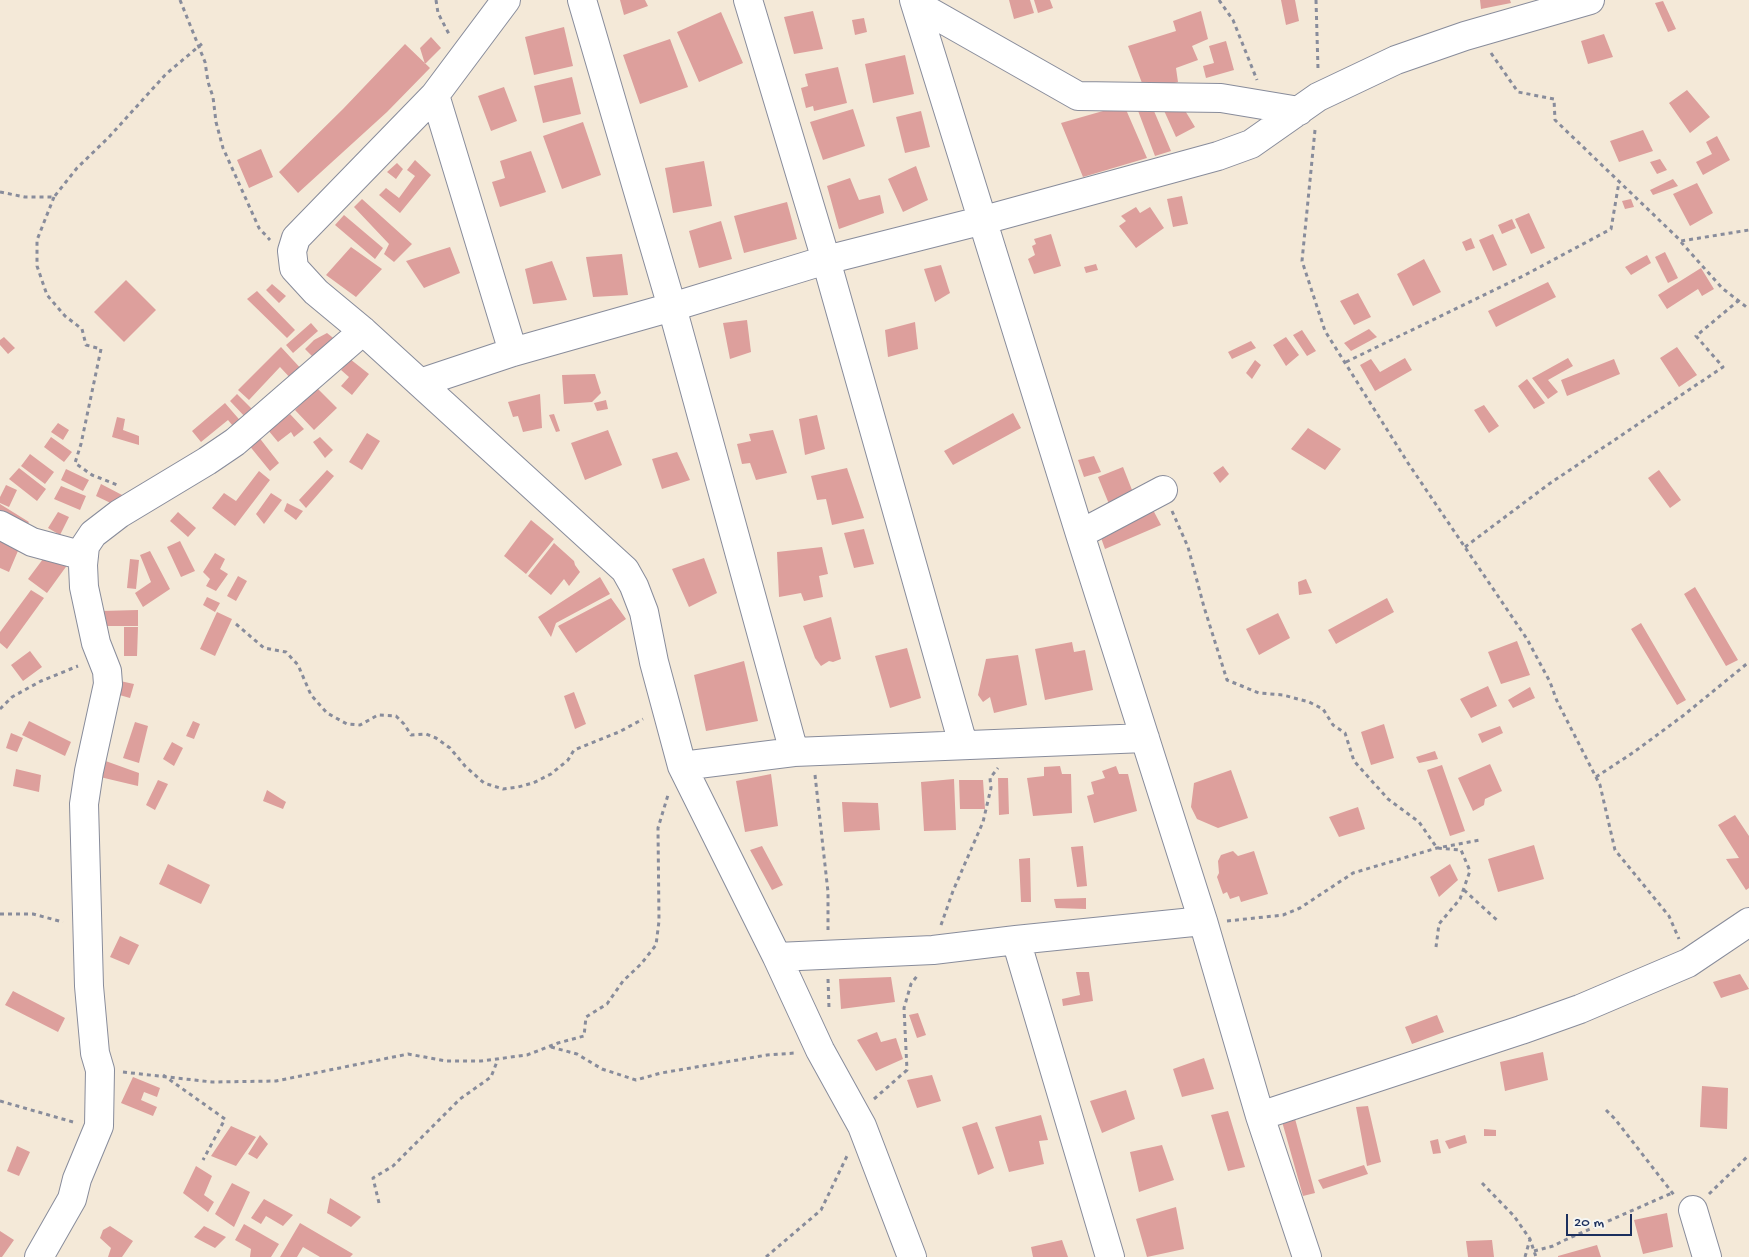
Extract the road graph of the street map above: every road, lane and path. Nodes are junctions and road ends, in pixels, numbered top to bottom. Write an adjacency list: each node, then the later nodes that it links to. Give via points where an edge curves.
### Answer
1 (180, 0): 11 (path)
2 (436, 0): 13 (path, via 438,13 448,32)
3 (506, 0): 13 (street)
4 (582, 0): 26 (street)
5 (748, 0): 24 (street)
6 (1219, 0): 16 (path, via 1233,20)
7 (1316, 0): 15 (path)
8 (1590, 0): 15 (street, via 1396,60)
9 (915, 2): 16 (street, via 1078,96 1221,98); 20 (street)
10 (204, 42): 11 (path)
11 (198, 46): 19 (path, via 166,74 77,168); 23 (path, via 205,62 223,148 244,197 258,228 278,249)
12 (1490, 51): 17 (path, via 1518,92 1554,99 1555,120)
13 (466, 54): 14 (street)
14 (435, 95): 23 (street, via 305,227 296,238); 29 (street)
15 (1309, 104): 16 (street); 20 (street, via 1251,144 1218,156); 30 (path, via 1302,261 1325,331)
16 (1268, 106)
17 (1619, 182): 22 (path); 30 (path, via 1611,229 1526,275)
18 (0, 192): 19 (path, via 25,197)
19 (54, 197): 33 (path, via 37,240 37,266 47,295 65,316 82,329 86,345 101,349 82,444 75,463)
20 (984, 220): 24 (street); 35 (street)
21 (1749, 230): 22 (path)
22 (1681, 241): 25 (path, via 1722,288)
23 (293, 258): 28 (street, via 294,268 316,292)
24 (826, 260): 26 (street); 44 (street)
25 (1738, 301): 27 (path); 36 (path, via 1696,336 1723,367 1549,484)
26 (672, 308): 29 (street); 45 (street)
27 (1749, 309)
28 (363, 331): 31 (street); 33 (street, via 235,442)
29 (513, 352): 31 (street)
30 (1346, 362): 36 (path)
31 (420, 383): 41 (street, via 625,570 644,612)
32 (1163, 490): 35 (street); 49 (path, via 1188,547 1227,680 1259,692 1309,702 1322,710 1345,734 1354,761 1388,800 1419,822)
33 (145, 498): 37 (street, via 93,534 85,546)
34 (0, 526): 37 (street, via 32,542)
35 (1080, 534): 43 (street)
36 (1465, 547): 47 (path, via 1527,639)
37 (84, 556): 39 (street, via 84,587)
38 (236, 624): 41 (path, via 264,648 286,652 298,665 312,695 327,713 347,724 360,725 378,715 396,716 411,735 426,734 436,738 484,783 503,789 518,787 551,774 568,760 574,750 631,727)
39 (96, 643): 42 (path, via 89,660 19,693); 55 (street, via 108,684 84,804)
40 (1749, 662): 47 (path, via 1684,715)
41 (666, 705): 46 (street)
42 (0, 709)
43 (1145, 738): 44 (street); 52 (street)
44 (962, 744): 45 (street)
45 (802, 751): 46 (street); 58 (path, via 828,892)
46 (682, 766): 59 (street); 62 (path, via 667,796 658,828 659,921 656,945 607,1004 586,1017 584,1036)
47 (1596, 777): 60 (path, via 1616,850 1669,916)
48 (1480, 840): 49 (path)
49 (1437, 848): 50 (path, via 1461,850 1470,871); 52 (path, via 1353,872 1300,908 1283,915)
50 (1464, 890): 53 (path); 57 (path, via 1439,924)
51 (0, 914): 55 (path, via 33,914)
52 (1212, 922): 56 (street); 69 (street)
53 (1499, 922)
54 (1749, 922): 60 (street)
55 (88, 929): 65 (street, via 89,986 95,1053)
56 (1016, 940): 58 (street, via 933,950); 82 (street)
57 (1436, 947)
58 (828, 955): 59 (street); 61 (path)
59 (777, 957): 63 (street)
60 (1688, 963): 69 (street, via 1580,1009)
61 (829, 1010)
62 (550, 1047): 63 (path, via 577,1054 602,1069 636,1080 767,1055); 64 (path, via 527,1055)
63 (820, 1050): 71 (street)
64 (498, 1059): 66 (path, via 446,1061 408,1054 276,1081 212,1082); 75 (path, via 491,1077 460,1099 393,1166 373,1178)
65 (100, 1070): 66 (path); 70 (street)
66 (162, 1075): 73 (path, via 225,1119)
67 (0, 1102): 70 (path, via 69,1122)
68 (1606, 1110): 78 (path, via 1672,1193 1553,1246)
69 (1260, 1116): 83 (street)
70 (99, 1126): 79 (street, via 72,1199)
71 (862, 1126): 80 (path, via 821,1210); 81 (street)
72 (1749, 1155): 76 (path)
73 (203, 1160)
74 (1482, 1184): 77 (path, via 1514,1216)
75 (379, 1203)
76 (1693, 1210): 86 (street)
77 (1530, 1239): 78 (path); 84 (path)
78 (1534, 1251): 85 (path)
79 (39, 1257)
80 (766, 1257)
81 (912, 1257)
82 (1110, 1257)
83 (1307, 1257)
84 (1525, 1257)
85 (1536, 1257)
86 (1707, 1257)

